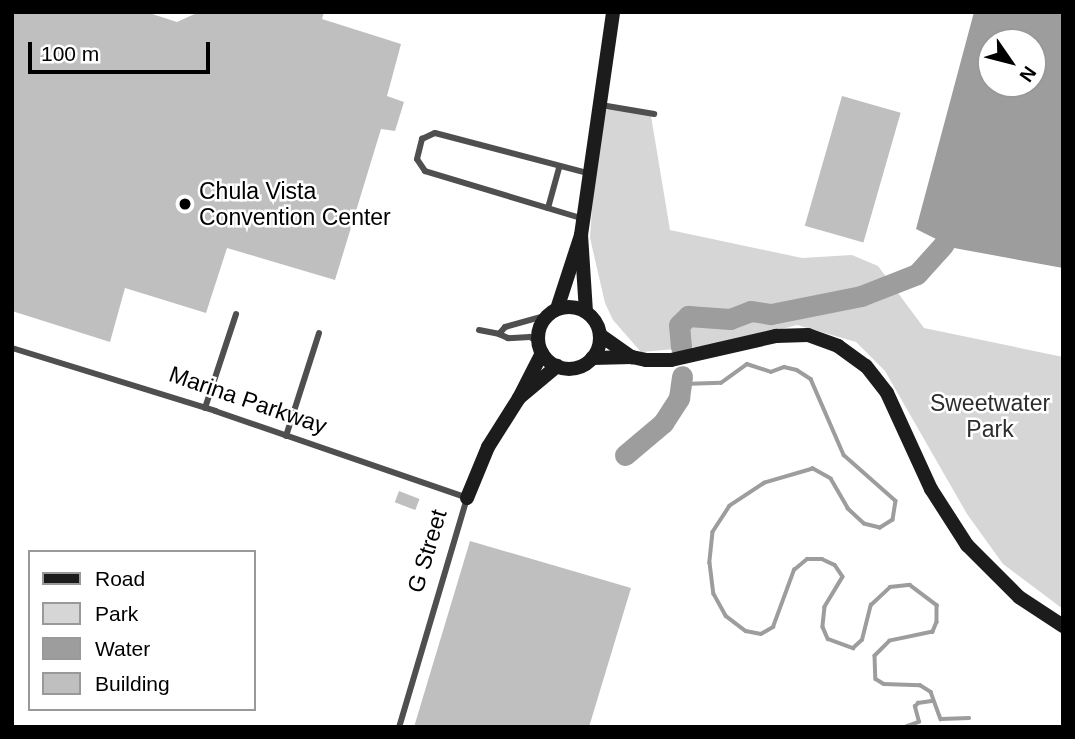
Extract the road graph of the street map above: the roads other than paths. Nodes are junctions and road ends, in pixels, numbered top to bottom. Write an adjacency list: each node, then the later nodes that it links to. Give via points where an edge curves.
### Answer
1 (613, 12): 2 (street)
2 (600, 105): 3 (lane); 5 (street)
3 (654, 114)
4 (559, 168): 5 (lane); 6 (lane); 6 (lane, via 435,133 422,139 417,159 425,172)
5 (590, 174): 7 (street)
6 (548, 208): 7 (lane)
7 (584, 219): 8 (street)
8 (581, 235): 9 (street); 10 (street)
9 (553, 312): 10 (street); 14 (lane, via 506,327); 17 (street)
10 (586, 312): 15 (street)
11 (236, 314): 22 (lane)
12 (479, 330): 14 (lane)
13 (319, 332): 23 (lane)
14 (499, 334): 17 (lane, via 530,337)
15 (600, 335): 18 (street); 19 (street)
16 (12, 348): 22 (lane, Marina Parkway)
17 (540, 348): 20 (street); 21 (street, G Street)
18 (632, 357): 19 (street); 25 (street, via 671,360 776,336 808,335 838,346 866,366 887,393 931,489 967,545 1019,597)
19 (592, 358): 20 (street, via 577,367)
20 (557, 366): 21 (street, G Street)
21 (519, 398): 24 (street, G Street, via 488,447)
22 (205, 408): 23 (lane, Marina Parkway)
23 (286, 436): 24 (lane, Marina Parkway)
24 (467, 498): 26 (lane, G Street)
25 (1063, 626)
26 (399, 727)

